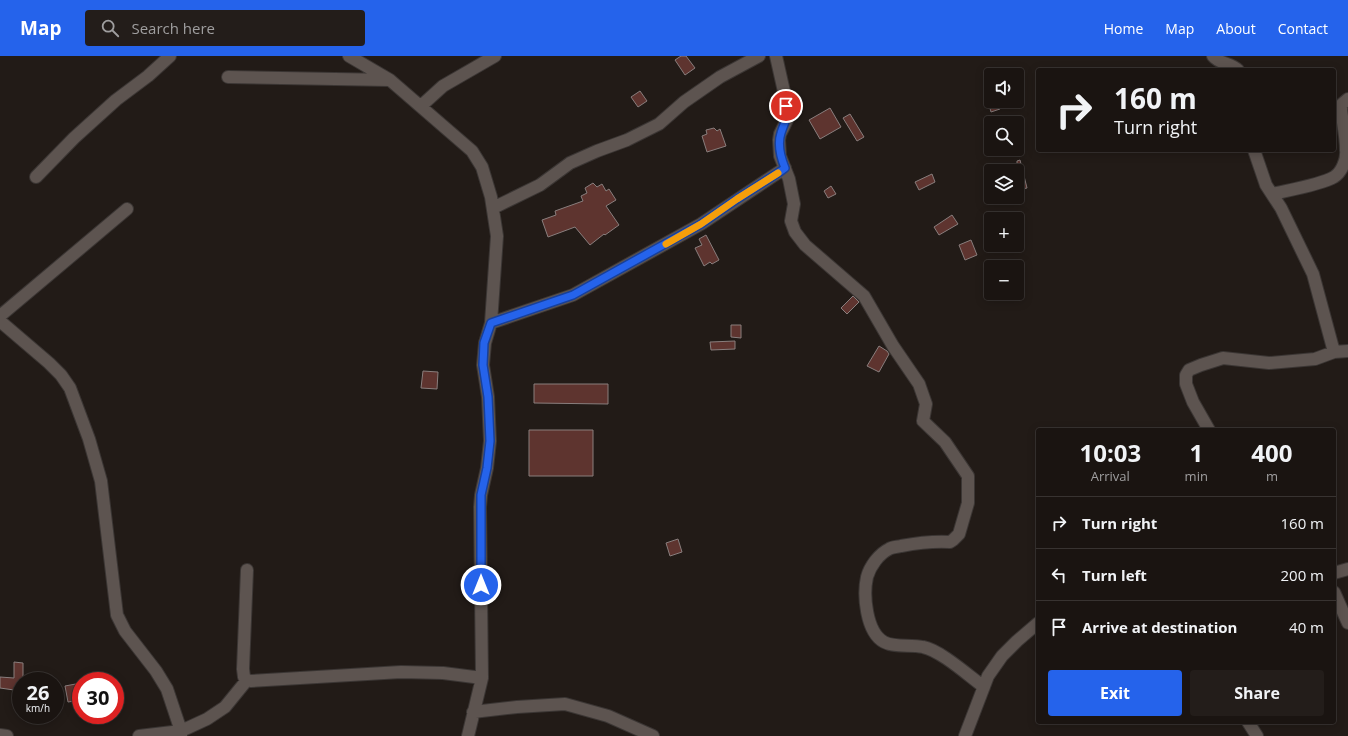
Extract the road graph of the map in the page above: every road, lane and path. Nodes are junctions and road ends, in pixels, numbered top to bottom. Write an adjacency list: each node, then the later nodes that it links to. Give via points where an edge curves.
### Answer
1 (170, 56): 14 (street, via 110,105)
2 (349, 56): 9 (street)
3 (495, 56): 11 (street, via 443,86)
4 (759, 56): 16 (street, via 720,77 684,102 659,124 570,163 540,185)
5 (776, 56): 13 (street, via 788,115 779,140 780,156)
6 (1213, 56): 7 (street, via 1216,60)
7 (1236, 68)
8 (228, 77): 9 (street)
9 (390, 80): 11 (street)
10 (1348, 99): 15 (street, via 1342,104 1341,110 1346,151 1340,170 1335,176 1323,181)
11 (422, 106): 16 (street, via 472,151 482,167)
12 (1255, 152): 15 (street, via 1266,185)
13 (785, 168): 20 (street, via 701,224 573,295); 32 (street, via 794,204 791,221 795,232 864,296 919,384 926,404 923,421 944,442 968,476 968,503 959,534 953,540 890,548 879,556 872,566 867,577 866,603 869,621 884,642 923,647 938,653)
14 (36, 177)
15 (1272, 194): 22 (street, via 1313,274)
16 (493, 208): 20 (street, via 496,236)
17 (127, 209): 18 (street)
18 (0, 316)
19 (0, 321): 35 (street, via 53,367 70,388 101,481 117,615 125,631 167,689)
20 (491, 323): 30 (street, via 484,343 483,365 488,397 490,441 480,507)
21 (1348, 351): 22 (street)
22 (1334, 352): 23 (street, via 1315,359 1269,363 1223,358 1189,370 1186,384 1192,402)
23 (1208, 428)
24 (1348, 569): 26 (street)
25 (247, 570): 31 (street, via 244,669)
26 (1336, 572)
27 (1336, 596): 28 (street)
28 (1348, 623)
29 (1036, 625): 32 (street, via 1002,656 988,676)
30 (482, 678): 31 (street, via 443,673 401,672); 33 (street)
31 (246, 680): 35 (street, via 225,707)
32 (984, 687): 41 (street)
33 (473, 712): 39 (street); 40 (street, via 517,706 565,704 608,716)
34 (1249, 724): 42 (street)
35 (181, 734): 38 (street)
36 (0, 735): 37 (street)
37 (7, 736)
38 (139, 736)
39 (468, 736)
40 (653, 736)
41 (965, 736)
42 (1257, 736)

